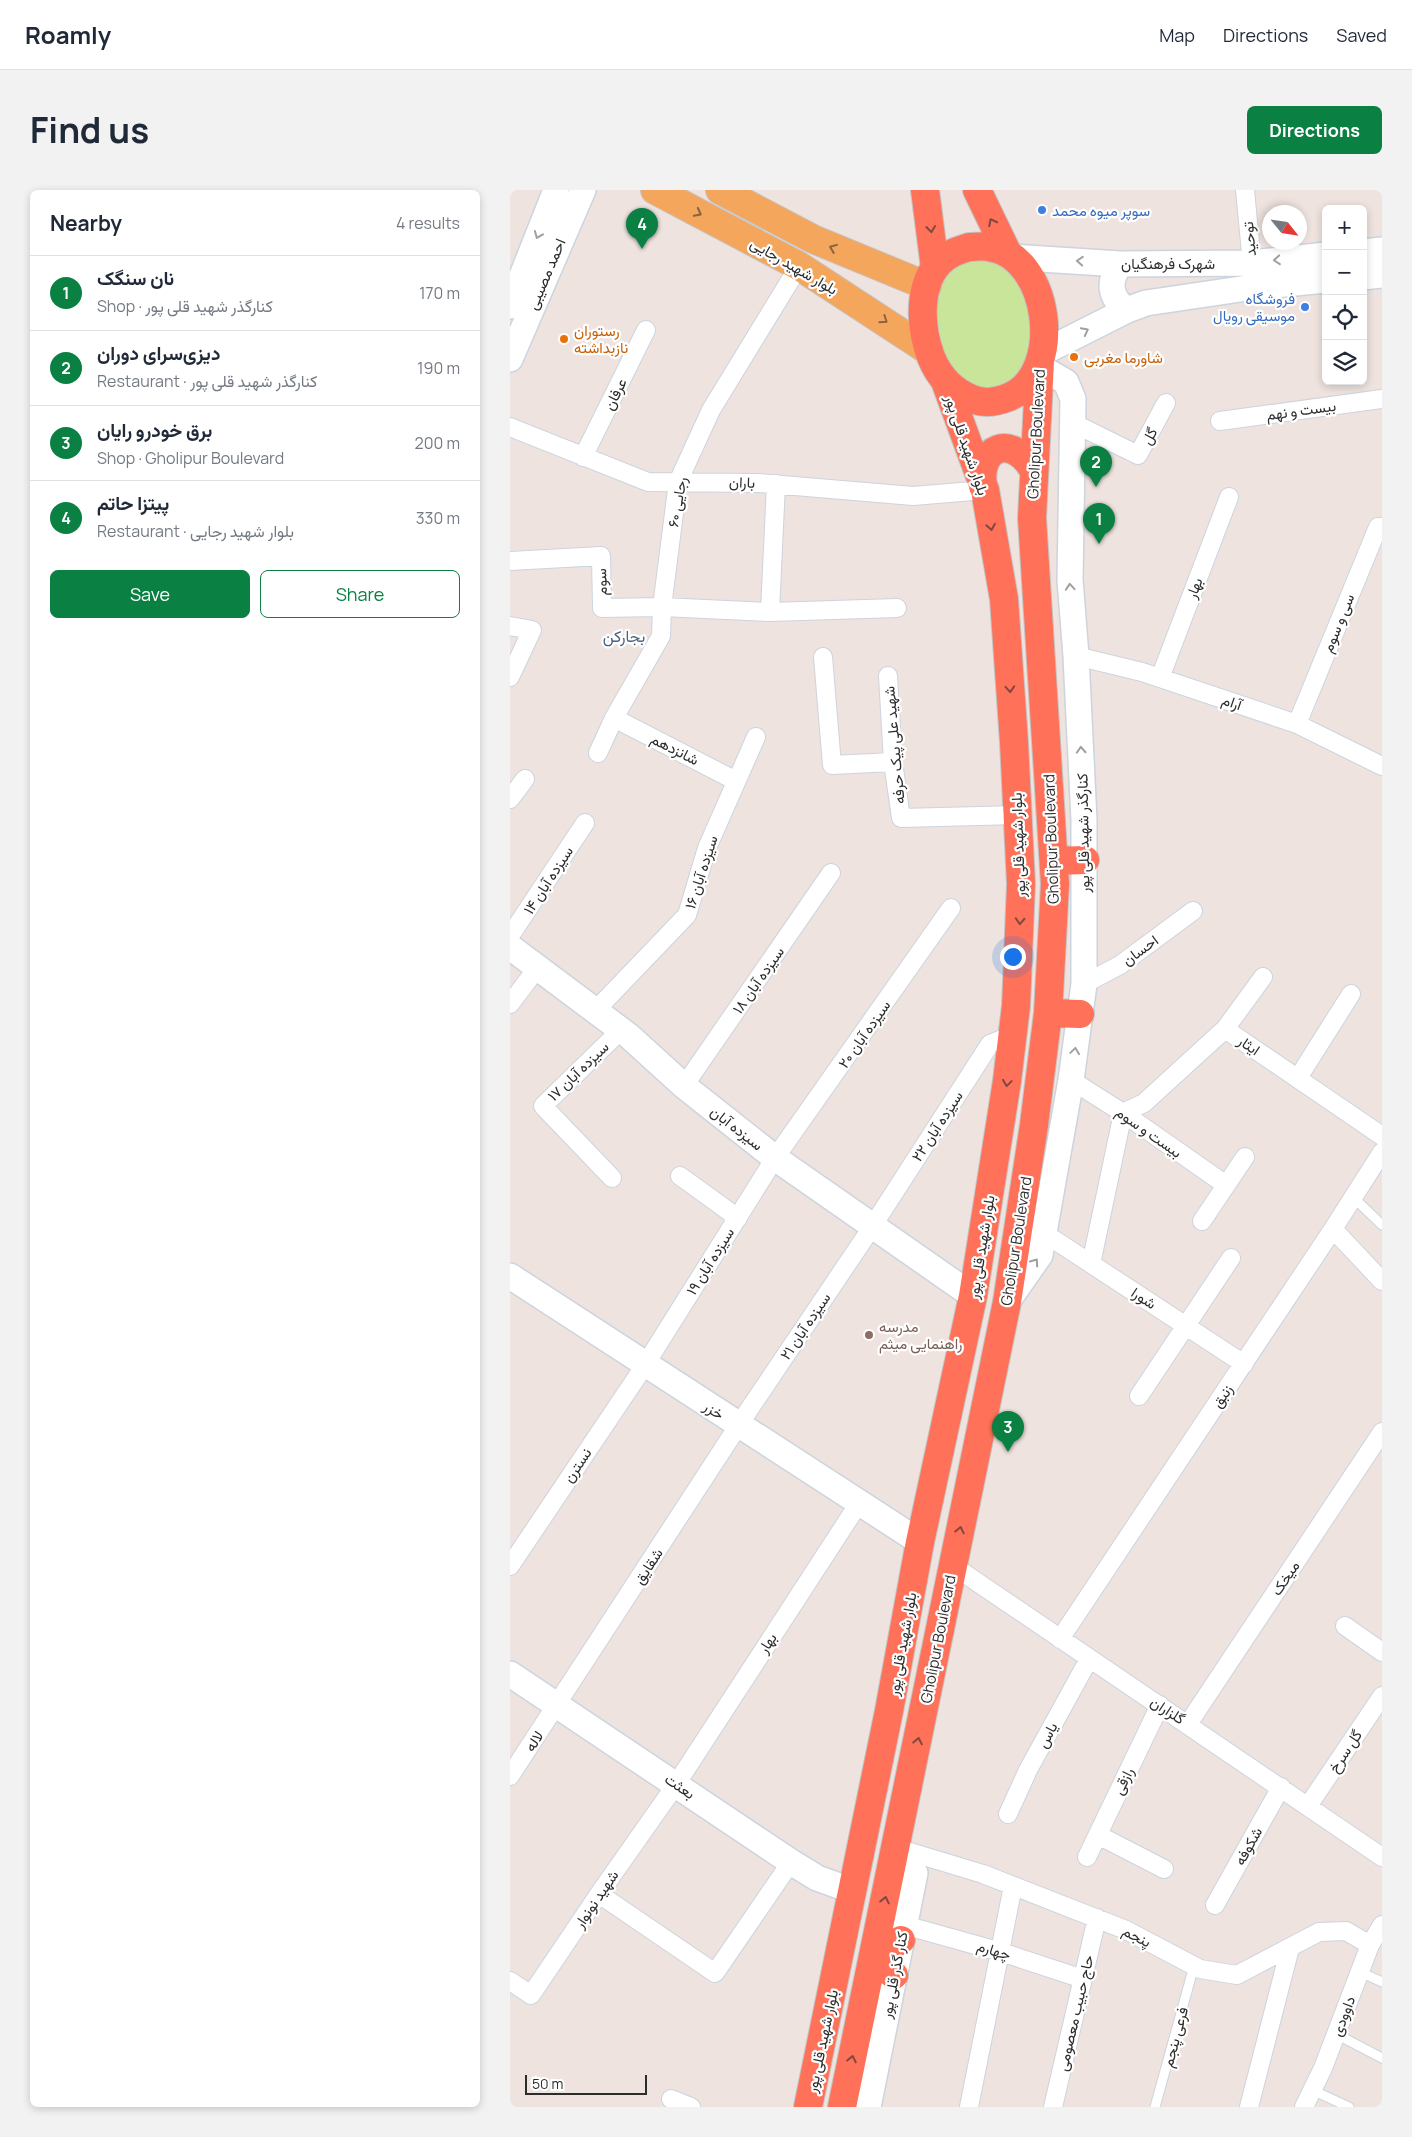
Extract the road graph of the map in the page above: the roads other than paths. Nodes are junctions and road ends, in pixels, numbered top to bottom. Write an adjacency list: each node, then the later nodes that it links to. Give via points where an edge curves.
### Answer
1 (655, 190): 14 (main road, بلوار شهید رجایی, one-way to 14)
2 (720, 190): 11 (main road, بلوار شهید رجایی, one-way to 2, via 813,239)
3 (925, 190): 16 (highway, one-way to 16)
4 (978, 190): 9 (highway, one-way to 4)
5 (1245, 190): 12 (street, توحید)
6 (571, 193): 21 (street, احمد مصیبی, one-way to 21); 25 (street, احمد مصیبی)
7 (1382, 250): 8 (street)
8 (1367, 252)
9 (1009, 255): 13 (street, شهرک فرهنگیان, one-way to 9); 16 (highway, via 989,247 969,247 950,254); 26 (highway, via 1032,281 1044,312)
10 (1322, 256): 12 (street, شهرک فرهنگیان, one-way to 12)
11 (860, 259): 16 (main road, بلوار شهید رجایی); 20 (main road, via 871,267 874,279 870,291 860,299)
12 (1252, 263): 13 (street, شهرک فرهنگیان); 19 (street, توحید)
13 (1120, 264): 22 (street, via 1110,285 1113,297)
14 (799, 266): 20 (main road, بلوار شهید رجایی); 35 (street, رجایی ۶۰, via 711,410)
15 (1382, 275): 17 (street)
16 (931, 277): 24 (highway, via 922,312 923,336)
17 (1367, 277)
18 (1322, 280): 19 (street, شهرک فرهنگیان)
19 (1254, 287): 22 (street, شهرک فرهنگیان, via 1146,303)
20 (847, 296): 24 (main road, بلوار شهید رجایی, one-way to 24)
21 (510, 306)
22 (1127, 310): 26 (street, شهرک فرهنگیان, one-way to 22)
23 (646, 330): 33 (street, عرفان)
24 (928, 351): 27 (highway)
25 (510, 359)
26 (1040, 361): 27 (highway, via 1032,380 1018,394 998,401 978,401 960,394); 31 (street, کنارگذر شهید قلی پور, via 1070,389); 34 (highway, Gholipur Boulevard)
27 (945, 381): 37 (highway, بلوار شهید قلی پور)
28 (1382, 399): 30 (street, بیست و نهم)
29 (1166, 403): 31 (street, گل, via 1138,455)
30 (1220, 421)
31 (1071, 422): 45 (street, کنارگذر شهید قلی پور, one-way to 31, via 1070,580)
32 (510, 427): 33 (street, باران)
33 (583, 457): 35 (street, باران, via 648,482)
34 (1033, 469): 37 (highway, via 1026,456 1005,447 985,461 981,472); 62 (highway, Gholipur Boulevard, via 1033,528)
35 (678, 482): 36 (street, باران); 41 (street, رجایی ۶۰)
36 (776, 484): 37 (street, باران, via 913,496); 43 (street)
37 (984, 488): 59 (highway, بلوار شهید قلی پور, one-way to 59, via 1004,599)
38 (1229, 497): 49 (street, بهار)
39 (1382, 527): 51 (street, سی و سوم, via 1378,527)
40 (510, 560): 41 (street, سوم, via 601,556 602,608)
41 (662, 607): 43 (street); 50 (street, رجایی ۶۰, via 661,636)
42 (897, 608): 43 (street)
43 (770, 612)
44 (510, 626): 48 (street, via 532,630)
45 (1076, 656): 49 (street, آرام); 61 (street, کنارگذر شهید قلی پور, one-way to 45)
46 (823, 657): 54 (street, via 832,766)
47 (888, 676): 54 (street, شهید علی پیک حرفه)
48 (510, 677)
49 (1160, 678): 51 (street, آرام)
50 (614, 718): 53 (street, رجایی ۶۰); 57 (street, شانزدهم)
51 (1297, 724): 55 (street, آرام)
52 (756, 736): 57 (street, سیزده آبان ۱۶)
53 (598, 753)
54 (893, 762): 59 (street, شهید علی پیک حرفه, via 901,818)
55 (1382, 766)
56 (525, 779): 58 (street)
57 (736, 781): 73 (street, سیزده آبان ۱۶, via 707,848 687,915)
58 (510, 799)
59 (1018, 815): 78 (highway, بلوار شهید قلی پور, one-way to 78, via 1021,884)
60 (585, 823): 66 (street, سیزده آبان ۱۴)
61 (1085, 860): 62 (highway); 70 (street, کنارگذر شهید قلی پور)
62 (1054, 861): 74 (highway, Gholipur Boulevard)
63 (832, 873): 81 (street, سیزده آبان ۱۸)
64 (951, 908): 86 (street, سیزده آبان ۲۰)
65 (1193, 911): 70 (street, احسان, via 1120,965)
66 (510, 936)
67 (510, 947): 68 (street, سیزده آبان)
68 (538, 967): 72 (street); 73 (street, سیزده آبان)
69 (1263, 977): 76 (street)
70 (1084, 984): 75 (street, کنارگذر شهید قلی پور)
71 (1351, 994): 79 (street)
72 (510, 1004)
73 (595, 1011): 77 (street, سیزده آبان)
74 (1048, 1013): 75 (highway); 102 (highway, Gholipur Boulevard)
75 (1080, 1014): 80 (street, کنارگذر شهید قلی پور, one-way to 75)
76 (1225, 1029): 79 (street, ایثار); 82 (street, ایثار, via 1144,1103)
77 (621, 1030): 81 (street, سیزده آبان); 88 (street, سیزده آبان ۱۷, via 543,1106)
78 (1012, 1035): 94 (street, سیزده آبان ۲۲, via 990,1044); 101 (highway, بلوار شهید قلی پور, one-way to 101)
79 (1298, 1078): 83 (street, ایثار)
80 (1071, 1080): 82 (street, بیست و سوم); 96 (street, کنارگذر شهید قلی پور)
81 (684, 1086): 86 (street, سیزده آبان)
82 (1123, 1113): 89 (street, بیست و سوم); 98 (street)
83 (1382, 1136)
84 (1382, 1152): 90 (street, زنبق)
85 (1245, 1157): 89 (street)
86 (775, 1158): 91 (street, سیزده آبان ۱۹); 94 (street, سیزده آبان)
87 (680, 1176): 91 (street)
88 (612, 1178)
89 (1226, 1185): 92 (street)
90 (1353, 1198): 93 (lane); 95 (street, زنبق)
91 (738, 1218): 105 (street, سیزده آبان ۱۹)
92 (1202, 1222)
93 (1382, 1225)
94 (872, 1227): 101 (street, سیزده آبان); 107 (street, سیزده آبان ۲۱)
95 (1333, 1229): 100 (street); 104 (street, زنبق)
96 (1044, 1233): 98 (street, شورا); 102 (street, کنارگذر شهید قلی پور, one-way to 96, via 1040,1255)
97 (1232, 1258): 103 (street)
98 (1091, 1264): 103 (street, شورا)
99 (510, 1276): 105 (street, خزر)
100 (1382, 1282)
101 (973, 1296): 110 (highway, بلوار شهید قلی پور)
102 (1007, 1302): 111 (highway, Gholipur Boulevard, one-way to 102)
103 (1186, 1326): 104 (street, شورا); 106 (street)
104 (1244, 1364): 114 (street, زنبق)
105 (645, 1365): 107 (street, خزر); 112 (street, نسترن)
106 (1139, 1396)
107 (738, 1426): 109 (street, خزر); 120 (street, شقایق)
108 (1380, 1440): 121 (street, میخک)
109 (859, 1503): 110 (street, خزر); 123 (street, بهار)
110 (920, 1542): 134 (highway, بلوار شهید قلی پور)
111 (952, 1565): 114 (street, گلزاران); 128 (highway, Gholipur Boulevard, one-way to 111)
112 (510, 1566)
113 (1345, 1626): 115 (street)
114 (1060, 1639): 116 (street, گلزاران)
115 (1382, 1652)
116 (1089, 1659): 119 (street, گلزاران); 126 (street, یاس, via 1028,1770)
117 (510, 1674): 120 (street, بعثت)
118 (1382, 1696): 125 (street, گل سرخ)
119 (1160, 1705): 121 (street, گلزاران); 127 (street, رازقی)
120 (558, 1706): 122 (street, لاله); 123 (street, بعثت)
121 (1188, 1724): 124 (street, گلزاران)
122 (510, 1776)
123 (676, 1783): 131 (street, بعثت); 135 (street, شهید نونوار)
124 (1281, 1787): 125 (street, گلزاران); 136 (street, شکوفه)
125 (1308, 1806): 130 (street, گلزاران)
126 (1008, 1814)
127 (1098, 1835): 129 (street, رازقی); 132 (street)
128 (897, 1848): 133 (street, پنجم); 139 (street, کنار گذر قلی پور, via 915,1873); 143 (highway, Gholipur Boulevard, one-way to 128)
129 (1087, 1857)
130 (1382, 1857)
131 (792, 1862): 134 (street, بعثت, via 817,1878); 135 (street, via 715,1973)
132 (1164, 1869)
133 (1014, 1886): 137 (street, پنجم); 142 (street)
134 (853, 1891): 155 (highway, بلوار شهید قلی پور)
135 (598, 1894): 148 (street, شهید نونوار, via 531,1995)
136 (1215, 1905)
137 (1097, 1918): 144 (street, پنجم); 147 (street, حاج حبیب معصومی)
138 (1382, 1925): 140 (street, داوودی)
139 (903, 1933): 142 (street, چهارم); 143 (highway); 146 (street, کنار گذر قلی پور)
140 (1370, 1945): 141 (street, پنجم, via 1346,1931 1319,1932); 145 (street, داوودی)
141 (1290, 1948): 144 (street, پنجم, via 1237,1976); 161 (street)
142 (1001, 1952): 147 (street, چهارم); 158 (street)
143 (873, 1957): 146 (highway); 156 (highway, Gholipur Boulevard, one-way to 143)
144 (1194, 1966): 160 (lane, فرعی پنجم)
145 (1360, 1972): 149 (lane); 150 (street, داوودی)
146 (894, 1975): 157 (street, کنار گذر قلی پور)
147 (1083, 1979): 159 (street, حاج حبیب معصومی)
148 (510, 1981)
149 (1382, 1982)
150 (1336, 2034): 151 (lane); 152 (street, داوودی)
151 (1382, 2058)
152 (1312, 2090): 162 (street, داوودی); 163 (lane)
153 (671, 2099): 154 (street)
154 (691, 2107)
155 (808, 2107)
156 (842, 2107)
157 (868, 2107)
158 (969, 2107)
159 (1053, 2107)
160 (1155, 2107)
161 (1249, 2107)
162 (1304, 2107)
163 (1349, 2107)

